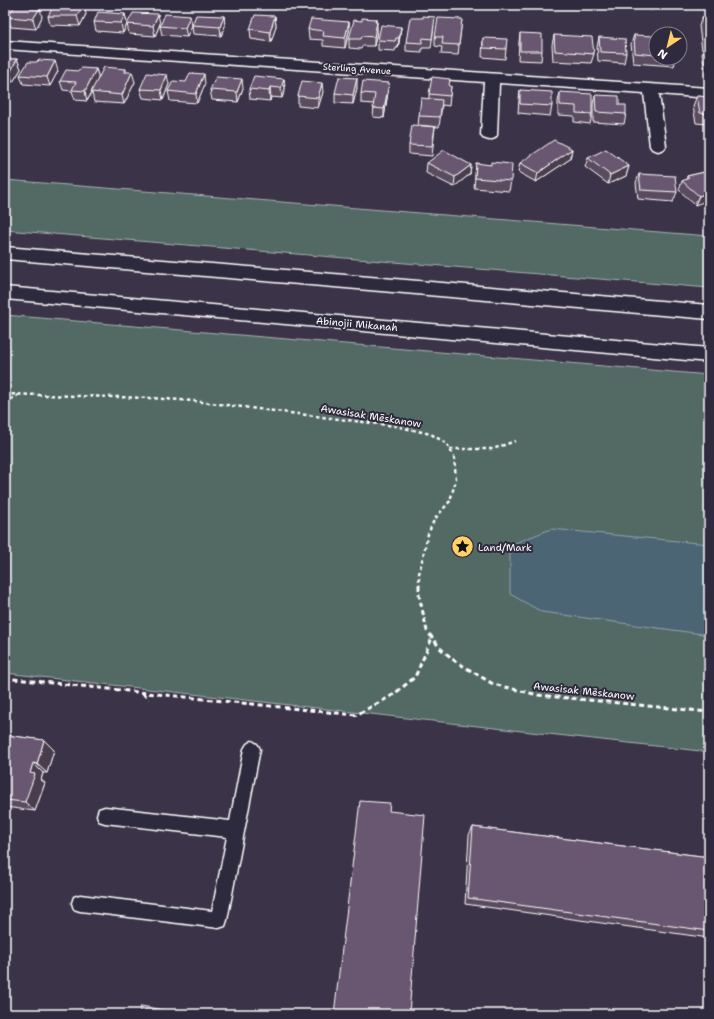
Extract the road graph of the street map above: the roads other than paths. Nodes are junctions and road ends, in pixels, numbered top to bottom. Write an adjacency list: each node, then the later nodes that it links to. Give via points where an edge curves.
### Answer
1 (5, 45): 2 (main road, Sterling Avenue)
2 (492, 78): 3 (main road, Sterling Avenue); 5 (main road)
3 (651, 89): 4 (main road, Sterling Avenue); 6 (main road)
4 (709, 93)
5 (489, 135)
6 (658, 146)
7 (5, 253): 9 (main road)
8 (5, 293): 10 (main road, Abinojii Mikanah)
9 (709, 312)
10 (709, 355)
11 (252, 749): 13 (lane)
12 (105, 815): 13 (lane)
13 (236, 830): 14 (lane, via 218,920)
14 (80, 903)

